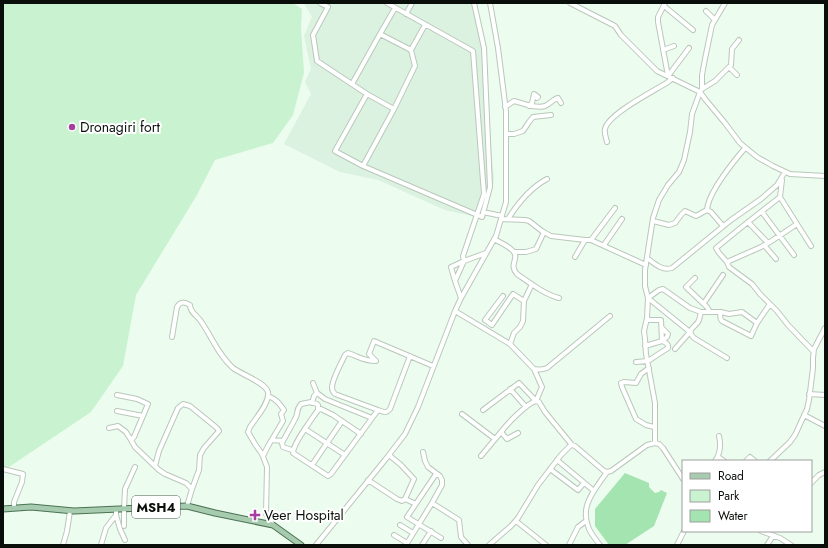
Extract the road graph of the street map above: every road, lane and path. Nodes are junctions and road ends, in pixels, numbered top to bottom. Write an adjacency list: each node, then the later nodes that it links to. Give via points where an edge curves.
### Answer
1 (320, 3): 8 (street)
2 (386, 3): 10 (street)
3 (412, 3): 12 (street)
4 (474, 3): 48 (street, via 484,48 490,187)
5 (490, 3): 34 (street)
6 (570, 3): 24 (street, via 615,26 646,60)
7 (725, 3): 13 (street)
8 (329, 5): 26 (street, via 313,35 317,61)
9 (665, 5): 15 (street); 21 (street, via 658,17)
10 (395, 8): 12 (street); 16 (street)
11 (706, 11): 13 (street)
12 (406, 14): 14 (street)
13 (715, 20): 27 (street, via 705,59)
14 (425, 25): 20 (street); 50 (street, via 473,51 484,194)
15 (693, 30)
16 (380, 34): 20 (street); 26 (street)
17 (739, 40): 22 (street, via 732,49)
18 (674, 46): 21 (street)
19 (689, 48): 24 (street)
20 (411, 50): 35 (street, via 415,66)
21 (663, 50): 24 (street)
22 (729, 67): 23 (street); 27 (street)
23 (737, 75)
24 (668, 76): 25 (street)
25 (673, 78): 27 (street); 38 (street, via 608,122 605,128)
26 (352, 84): 28 (street)
27 (701, 90): 39 (street); 54 (street, via 692,114 684,160 679,172 659,200)
28 (368, 94): 35 (street); 40 (street, via 335,152)
29 (537, 98): 33 (street, via 534,94)
30 (547, 100): 32 (street)
31 (561, 102): 32 (street, via 558,98)
32 (551, 103): 33 (street, via 544,106)
33 (529, 106): 34 (street, via 514,101)
34 (505, 107): 37 (street)
35 (394, 109): 40 (street)
36 (551, 115): 37 (street, via 534,117 523,131)
37 (506, 134): 51 (street, via 506,202)
38 (607, 142)
39 (745, 148): 41 (street); 47 (street, via 719,182 707,204)
40 (363, 166): 50 (street)
41 (785, 172): 42 (street); 43 (street)
42 (825, 176)
43 (782, 177): 45 (street); 57 (street, via 761,199)
44 (547, 179): 52 (street, via 524,197)
45 (780, 197): 49 (street); 56 (street)
46 (615, 208): 62 (street)
47 (707, 210): 54 (street, via 696,216 685,210 669,225); 57 (street)
48 (483, 212): 50 (street, via 482,218); 51 (street)
49 (762, 212): 55 (street); 59 (street)
50 (477, 216): 72 (street, via 463,256)
51 (501, 218): 52 (street); 60 (street)
52 (508, 219): 58 (street, via 529,221)
53 (622, 219): 64 (street)
54 (653, 221): 70 (street)
55 (748, 222): 63 (street); 73 (street, via 716,248)
56 (797, 224): 59 (street); 65 (street)
57 (723, 226): 70 (street, via 672,268 661,267)
58 (544, 232): 61 (street, via 551,236); 66 (street, via 536,249)
59 (780, 236): 63 (street); 68 (street)
60 (494, 239): 66 (street); 67 (street)
61 (585, 240): 62 (street); 69 (street)
62 (591, 240): 64 (street)
63 (766, 244): 71 (street); 73 (street)
64 (604, 245): 74 (street)
65 (811, 246)
66 (514, 252): 78 (street, via 514,272)
67 (486, 253): 72 (street); 80 (street)
68 (794, 255)
69 (575, 257)
70 (647, 258): 74 (street)
71 (776, 259)
72 (464, 261): 77 (street); 77 (street, via 451,267)
73 (727, 262): 85 (street)
74 (646, 265): 82 (street, via 645,286)
75 (723, 275): 84 (street)
76 (695, 278): 84 (street, via 686,288)
77 (455, 281): 80 (street)
78 (532, 284): 81 (street); 83 (street)
79 (503, 296): 93 (street, via 485,320)
80 (461, 298): 86 (street)
81 (559, 298)
82 (648, 298): 87 (street, via 663,289 690,308); 91 (street); 96 (street)
83 (524, 301): 93 (street, via 513,294); 99 (street, via 523,321)
84 (704, 303): 88 (street)
85 (770, 304): 92 (street); 102 (street)
86 (455, 311): 95 (street); 107 (street)
87 (701, 312): 88 (street); 96 (street, via 698,322)
88 (710, 312): 89 (street)
89 (721, 312): 92 (street, via 742,312); 92 (street, via 722,322 751,336)
90 (610, 316): 109 (street, via 547,368)
91 (647, 320): 98 (street, via 661,320 662,328 668,334); 100 (street, via 644,331)
92 (757, 323)
93 (492, 325): 95 (street)
94 (825, 328): 102 (street)
95 (488, 330): 99 (street)
96 (690, 332): 101 (street); 104 (street, via 694,338)
97 (172, 337): 116 (street, via 177,307 185,302 190,305 190,309 200,320 225,360 233,368 264,386)
98 (662, 340): 100 (street); 105 (street, via 668,344 668,348)
99 (510, 344): 109 (street)
100 (645, 346): 105 (street)
101 (675, 349)
102 (813, 351): 113 (street)
103 (410, 356): 107 (street); 121 (street, via 390,409 387,412); 121 (street, via 374,341 369,354 376,361 348,353 345,355 335,378 333,391)
104 (727, 358)
105 (648, 361): 106 (street); 108 (street)
106 (636, 362)
107 (433, 366): 147 (street, via 405,434)
108 (649, 368): 129 (street, via 655,403); 129 (street, via 636,383 621,383 636,418 646,425)
109 (534, 369): 117 (street, via 542,387)
110 (313, 383): 112 (street)
111 (510, 388): 117 (street, via 519,383); 119 (street); 122 (street)
112 (317, 393): 118 (street); 127 (street, via 325,400)
113 (809, 394): 115 (street); 125 (street)
114 (116, 395): 126 (street, via 148,404)
115 (825, 395)
116 (268, 396): 138 (street, via 280,403 284,410 283,421); 148 (street, via 248,432)
117 (536, 401): 119 (street); 143 (street)
118 (312, 403): 120 (street, via 318,405); 140 (street, via 301,404 296,410 296,418)
119 (526, 407): 133 (street)
120 (318, 410): 128 (street, via 321,409); 132 (street)
121 (378, 410): 127 (street)
122 (482, 410)
123 (117, 412): 126 (street)
124 (462, 414): 139 (street)
125 (804, 415): 130 (street); 154 (street, via 790,442)
126 (143, 416): 137 (street)
127 (372, 418): 135 (street)
128 (342, 421): 135 (street); 141 (street)
129 (654, 426): 142 (street)
130 (825, 426)
131 (109, 428): 137 (street, via 118,426)
132 (305, 429): 141 (street); 144 (street)
133 (501, 432): 134 (street, via 507,440); 139 (street)
134 (518, 433)
135 (361, 434): 146 (street)
136 (719, 436): 150 (street, via 721,443)
137 (131, 440): 156 (street)
138 (272, 440): 140 (street); 148 (street)
139 (495, 440): 149 (street)
140 (283, 442): 144 (street, via 283,447)
141 (326, 443): 146 (street); 155 (street)
142 (655, 443): 160 (street, via 647,445); 163 (street, via 663,448)
143 (572, 445): 151 (street); 160 (street)
144 (292, 450): 155 (street)
145 (423, 452): 162 (street, via 428,468)
146 (345, 455): 155 (street, via 328,476)
147 (388, 455): 164 (street); 169 (street, via 401,464 414,479)
148 (263, 456): 180 (street, via 267,467 266,514)
149 (481, 456)
150 (718, 457): 152 (street); 153 (street)
151 (557, 460): 159 (street); 166 (street)
152 (716, 460)
153 (722, 460)
154 (771, 460)
155 (312, 465)
156 (155, 466): 167 (street); 167 (street, via 178,408 184,404 190,406 219,431 200,454 199,470)
157 (134, 467): 175 (street, via 125,489)
158 (3, 469): 173 (street, via 23,474)
159 (550, 469): 166 (street, via 578,490); 178 (street)
160 (607, 472): 168 (street)
161 (825, 472): 165 (street)
162 (436, 474): 170 (street, via 442,482); 171 (street)
163 (682, 477)
164 (368, 480): 169 (street, via 397,499); 198 (street)
165 (812, 482)
166 (584, 483): 168 (street)
167 (192, 489): 172 (street)
168 (594, 491): 179 (street, via 588,501)
169 (405, 500): 171 (street)
170 (432, 503): 181 (street); 193 (street, via 459,520 461,537)
171 (416, 504): 181 (street, via 407,517)
172 (187, 506): 175 (main road, MSH4); 180 (main road, MSH4)
173 (14, 508): 174 (main road, MSH4); 176 (main road, MSH4)
174 (3, 509)
175 (124, 509): 177 (main road, MSH4); 183 (street)
176 (70, 511): 177 (main road, MSH4); 195 (street)
177 (116, 512): 191 (street); 196 (street, via 106,528)
178 (516, 520): 194 (street); 200 (street)
179 (586, 521): 202 (street, via 578,527); 203 (street)
180 (273, 524): 197 (main road, MSH4)
181 (419, 524): 184 (street); 187 (street)
182 (400, 525): 187 (street)
183 (124, 526)
184 (431, 531): 190 (street); 199 (street)
185 (684, 532): 204 (street)
186 (763, 532): 189 (street)
187 (414, 533): 192 (street)
188 (394, 535): 192 (street)
189 (773, 536): 205 (street); 206 (street)
190 (441, 538)
191 (125, 540)
192 (407, 544)
193 (466, 544)
194 (540, 544): 201 (street)
195 (64, 545)
196 (101, 545)
197 (301, 545)
198 (316, 545)
199 (422, 545)
200 (489, 545)
201 (546, 545)
202 (570, 545)
203 (600, 545)
204 (677, 545)
205 (767, 545)
206 (790, 545)

